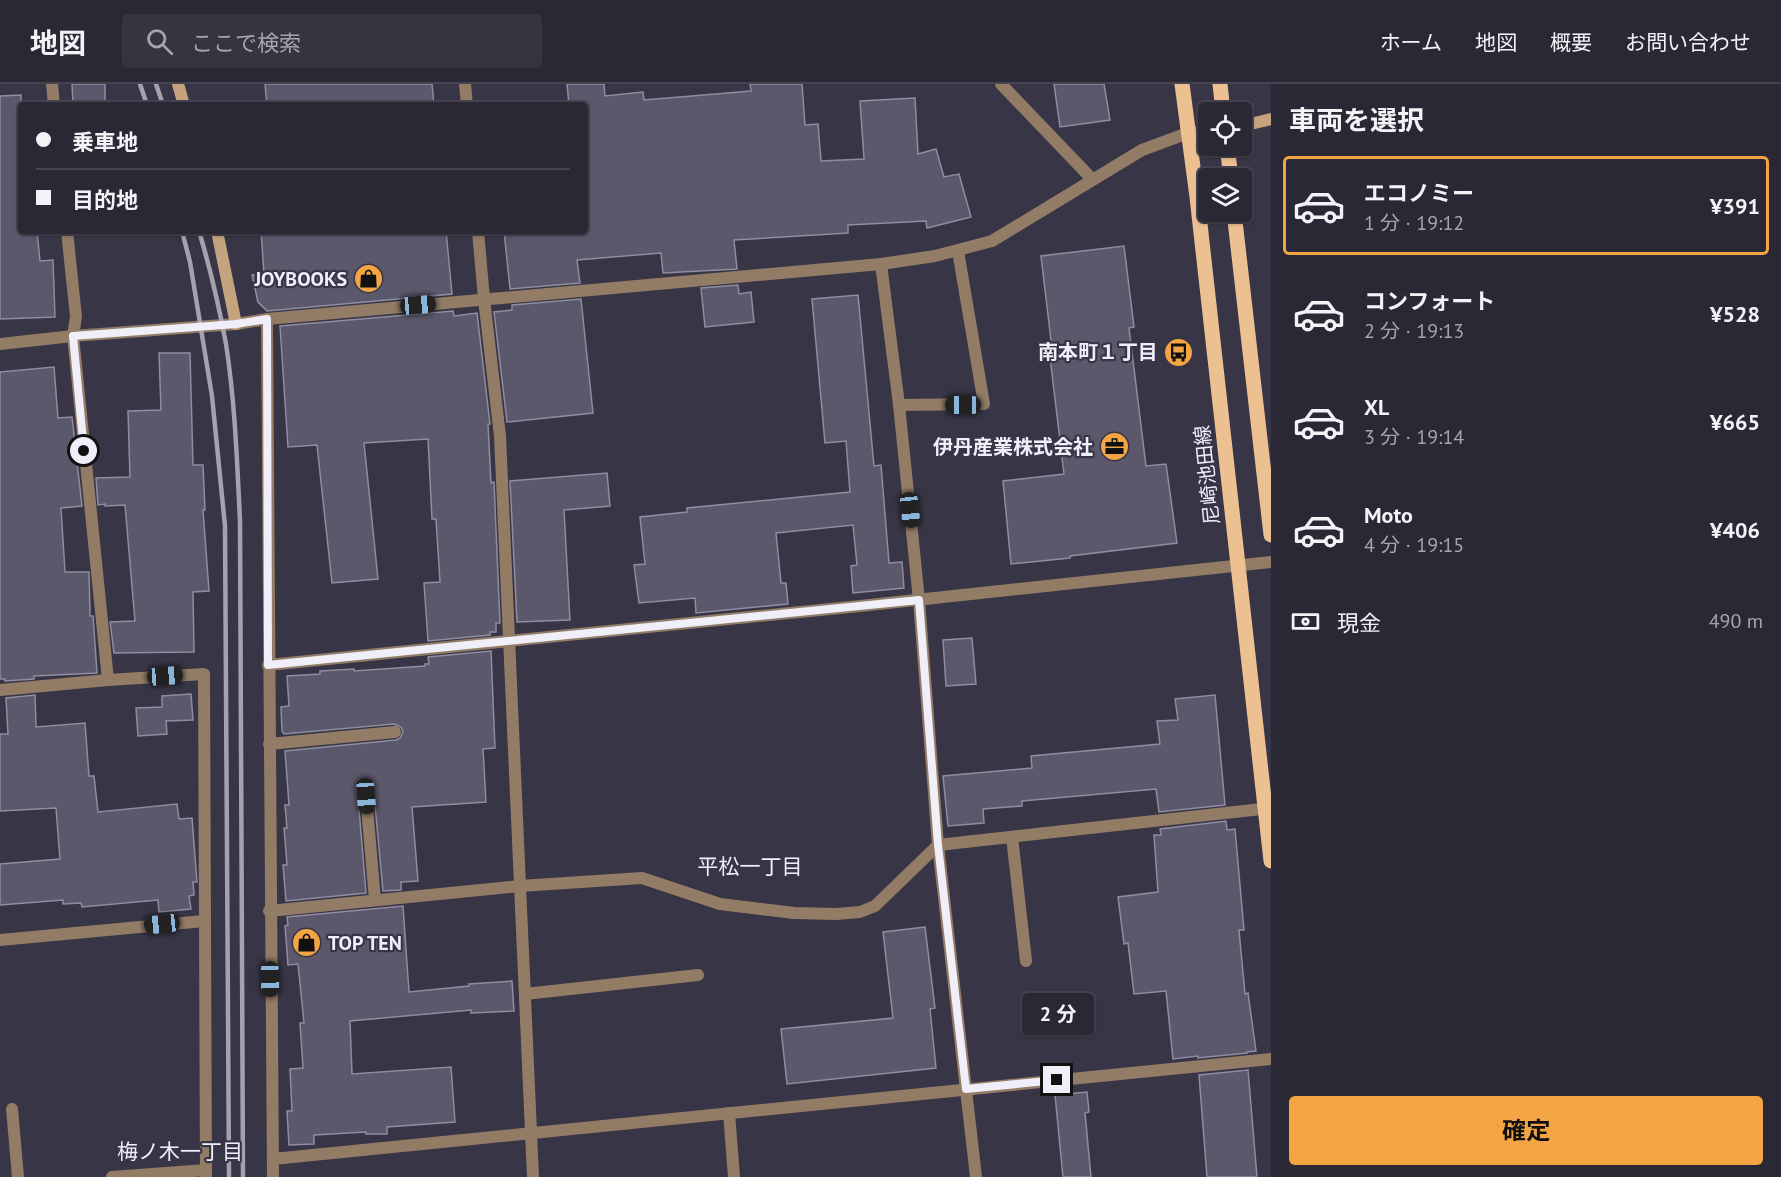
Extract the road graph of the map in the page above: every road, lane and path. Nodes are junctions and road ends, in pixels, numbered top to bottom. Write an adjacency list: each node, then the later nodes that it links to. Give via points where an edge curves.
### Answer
1 (52, 84): 7 (street)
2 (178, 84): 8 (street)
3 (465, 84): 9 (street)
4 (1001, 84): 15 (street)
5 (1182, 84): 14 (main road, 尼崎池田線)
6 (1220, 84): 10 (main road)
7 (54, 102)
8 (183, 102)
9 (467, 102)
10 (1222, 102)
11 (1271, 119): 12 (street)
12 (1252, 124)
13 (1198, 132): 14 (street)
14 (1188, 133): 15 (street, via 1142,150); 30 (main road, 尼崎池田線)
15 (1092, 179): 20 (street, via 992,241)
16 (1235, 222): 28 (main road)
17 (67, 234): 25 (street, via 76,317)
18 (218, 234): 24 (street)
19 (478, 234): 22 (street)
20 (958, 251): 21 (street); 27 (street, via 984,404)
21 (881, 264): 22 (street); 27 (street)
22 (484, 299): 23 (street); 32 (street, via 500,436)
23 (267, 319): 24 (street); 33 (street)
24 (236, 324): 25 (street)
25 (73, 336): 26 (street); 34 (street)
26 (0, 344)
27 (899, 405): 31 (street)
28 (1271, 536)
29 (1271, 561): 30 (street)
30 (1238, 565): 31 (street); 39 (main road, 尼崎池田線)
31 (919, 600): 32 (street); 41 (street)
32 (508, 640): 33 (street); 43 (street)
33 (268, 665): 37 (street)
34 (108, 680): 35 (street); 46 (street, via 204,674)
35 (0, 690)
36 (395, 732): 37 (street)
37 (269, 744): 45 (street)
38 (366, 796): 44 (street)
39 (1268, 809): 40 (street); 42 (main road, 尼崎池田線)
40 (1012, 837): 41 (street); 48 (street)
41 (938, 845): 43 (street, via 875,906 860,912 794,913 720,904 642,878); 52 (street)
42 (1271, 861)
43 (520, 886): 44 (street); 50 (street)
44 (375, 900): 45 (street)
45 (269, 911): 56 (street)
46 (204, 921): 47 (street); 57 (street)
47 (0, 940)
48 (1026, 961)
49 (698, 975): 50 (street)
50 (525, 994): 55 (street)
51 (1271, 1059): 52 (street)
52 (966, 1089): 54 (street); 63 (street)
53 (12, 1109): 58 (street)
54 (729, 1113): 55 (street); 62 (street)
55 (531, 1133): 56 (street); 61 (street)
56 (273, 1159): 60 (street)
57 (206, 1174): 59 (street)
58 (18, 1177)
59 (112, 1177)
60 (273, 1177)
61 (534, 1177)
62 (734, 1177)
63 (976, 1177)

